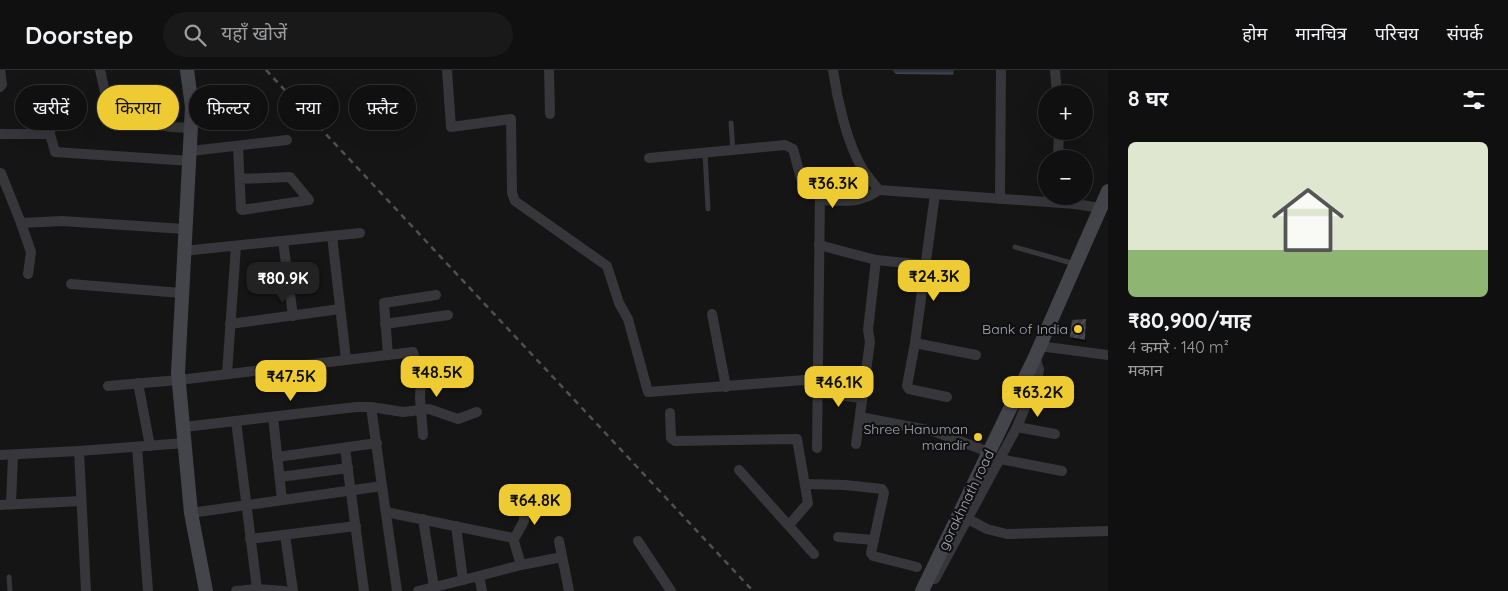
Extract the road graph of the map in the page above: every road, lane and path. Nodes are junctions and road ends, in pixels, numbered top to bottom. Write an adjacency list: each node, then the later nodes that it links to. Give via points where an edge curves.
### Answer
1 (0, 70): 11 (street)
2 (100, 70): 14 (street, via 104,95 117,113 137,122)
3 (187, 70): 9 (street)
4 (447, 70): 69 (street, via 451,127 511,119 512,193 515,201 607,266 628,319 646,390 651,393)
5 (549, 70): 12 (street)
6 (833, 70): 27 (street, via 836,92 854,151)
7 (1000, 70): 30 (street)
8 (1055, 70): 10 (street)
9 (189, 85)
10 (1056, 85)
11 (0, 87)
12 (550, 114)
13 (731, 123): 21 (lane)
14 (189, 128)
15 (50, 130): 18 (street)
16 (192, 130): 23 (street)
17 (0, 134): 18 (street)
18 (50, 134): 23 (street, via 55,152)
19 (287, 140): 20 (street)
20 (238, 146): 23 (street); 26 (street)
21 (733, 150): 22 (street); 32 (street, via 789,146 802,182 818,190)
22 (705, 153): 24 (street); 34 (lane)
23 (191, 156): 37 (street)
24 (649, 158)
25 (1, 173): 36 (street)
26 (240, 180): 26 (street, via 241,209 244,211 309,200 290,177)
27 (879, 190): 29 (street); 32 (street, via 856,202)
28 (1108, 191): 35 (street, gorakhnath road)
29 (935, 194): 30 (street); 47 (street)
30 (1000, 199): 31 (street)
31 (1038, 199)
32 (821, 200): 41 (street)
33 (1076, 205): 35 (street)
34 (708, 209)
35 (1102, 212): 46 (street, gorakhnath road)
36 (21, 223): 37 (street, via 62,221); 48 (street, via 31,252)
37 (185, 229): 44 (street)
38 (360, 233): 39 (street)
39 (332, 236): 40 (street); 52 (street)
40 (283, 241): 42 (street); 55 (street)
41 (819, 245): 45 (street); 65 (street)
42 (236, 246): 44 (street); 56 (street)
43 (1015, 248): 46 (lane)
44 (183, 252): 50 (street)
45 (876, 260): 47 (street); 72 (street)
46 (1076, 264): 59 (street, gorakhnath road)
47 (926, 265): 58 (street)
48 (28, 274)
49 (71, 284): 50 (street)
50 (182, 293): 66 (street)
51 (436, 295): 57 (street, via 385,302 382,305)
52 (340, 309): 55 (street); 63 (street)
53 (712, 314): 69 (street)
54 (448, 315): 57 (street)
55 (293, 316): 56 (street)
56 (230, 324): 64 (street)
57 (385, 324): 60 (street)
58 (915, 343): 61 (street); 71 (street, via 907,386)
59 (1037, 351): 62 (street); 81 (street, via 1038,376); 146 (street, gorakhnath road)
60 (388, 355): 63 (street); 74 (street, via 415,354 421,378)
61 (976, 355)
62 (1108, 355)
63 (346, 359): 64 (street)
64 (227, 374): 66 (street)
65 (818, 379): 69 (street); 70 (street)
66 (179, 380): 67 (street); 80 (street)
67 (138, 383): 68 (street); 87 (street)
68 (108, 386)
69 (726, 387)
70 (818, 393): 72 (street); 90 (street)
71 (948, 397)
72 (862, 398): 78 (street)
73 (371, 407): 74 (street, via 403,412); 77 (street); 85 (street)
74 (420, 409): 75 (street, via 434,410 458,419); 83 (street)
75 (477, 412)
76 (670, 413): 101 (street, via 671,438 676,441 797,439)
77 (272, 417): 79 (street); 95 (street)
78 (860, 417): 86 (street); 91 (street, via 934,431)
79 (236, 421): 80 (street); 108 (street)
80 (184, 427): 84 (street)
81 (1017, 427): 82 (street); 96 (street)
82 (1055, 434)
83 (423, 435)
84 (185, 443): 87 (street); 110 (street)
85 (377, 444): 89 (street); 102 (street)
86 (856, 444)
87 (150, 446): 88 (street)
88 (137, 447): 92 (street); 135 (street)
89 (345, 448): 95 (street); 97 (street)
90 (818, 448)
91 (981, 448)
92 (78, 450): 94 (street); 105 (street)
93 (0, 455): 94 (street)
94 (13, 455): 107 (street)
95 (277, 457): 100 (street)
96 (1000, 459): 99 (street); 112 (street)
97 (348, 468): 100 (street); 103 (street)
98 (739, 470): 113 (street)
99 (1062, 472)
100 (280, 477): 104 (street)
101 (806, 484): 113 (street, via 808,503); 121 (street, via 882,489 884,493)
102 (382, 486): 103 (street); 109 (street)
103 (351, 491): 104 (street); 114 (street)
104 (282, 500): 108 (street)
105 (81, 501): 107 (street); 134 (street)
106 (524, 504): 120 (street, via 524,521)
107 (5, 505)
108 (246, 506): 110 (street); 119 (street)
109 (386, 512): 111 (street); 141 (street)
110 (191, 513): 136 (street)
111 (423, 519): 115 (street); 131 (street)
112 (968, 519): 116 (street, via 987,529 1007,534); 147 (street)
113 (789, 525): 124 (street)
114 (356, 526): 117 (street); 140 (street)
115 (456, 526): 120 (street); 130 (street)
116 (1108, 531)
117 (285, 535): 119 (street); 139 (street)
118 (838, 537): 121 (street)
119 (250, 539): 132 (street)
120 (514, 539): 126 (street)
121 (874, 540): 127 (street, via 871,553 876,558)
122 (559, 541): 125 (street)
123 (638, 541): 145 (street)
124 (814, 554)
125 (562, 557): 126 (street); 144 (street)
126 (521, 565): 128 (street)
127 (917, 567)
128 (479, 576): 130 (street); 143 (street)
129 (9, 577): 133 (lane)
130 (463, 580): 131 (street)
131 (434, 587): 142 (street)
132 (257, 589): 137 (street); 138 (street)
133 (10, 591)
134 (86, 591)
135 (148, 591)
136 (206, 591)
137 (236, 591)
138 (284, 591)
139 (293, 591)
140 (364, 591)
141 (397, 591)
142 (418, 591)
143 (482, 591)
144 (569, 591)
145 (671, 591)
146 (922, 591)
147 (928, 591)

